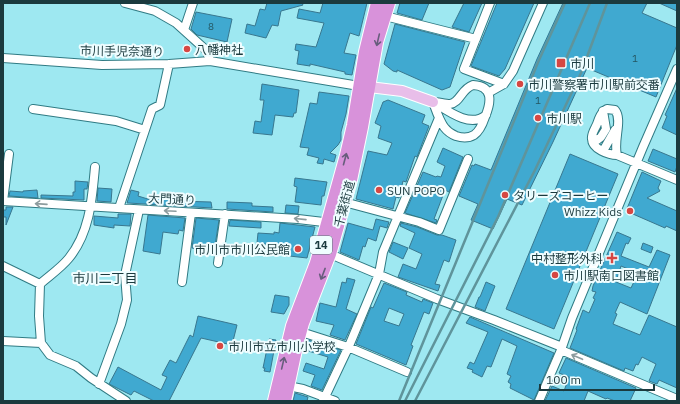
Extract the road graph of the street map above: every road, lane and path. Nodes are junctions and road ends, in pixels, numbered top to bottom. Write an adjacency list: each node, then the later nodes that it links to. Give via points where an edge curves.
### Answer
1 (125, 3): 8 (street, via 154,11)
2 (193, 3): 8 (street)
3 (377, 3): 15 (highway, 千葉街道 / 14, via 365,52)
4 (389, 3): 7 (highway, 千葉街道 / 14)
5 (490, 3): 9 (street)
6 (543, 3): 14 (street, via 513,71)
7 (385, 16): 9 (street); 15 (highway, 千葉街道 / 14, one-way to 15)
8 (184, 30): 11 (street, via 207,51)
9 (476, 39): 14 (street, via 464,69)
10 (3, 58): 12 (street, 市川手児奈通り, via 102,65)
11 (210, 61): 12 (street, 市川手児奈通り); 15 (street, 市川手児奈通り)
12 (169, 64): 24 (street, via 160,105 152,108)
13 (676, 74): 29 (street)
14 (504, 84): 16 (street)
15 (364, 86): 17 (main road, via 402,91); 33 (highway, 千葉街道 / 14, via 358,148); 40 (highway, 千葉街道 / 14, one-way to 15, via 346,155)
16 (488, 93): 18 (street, via 480,85 469,86); 20 (street, via 490,100)
17 (433, 102): 18 (street); 21 (street); 22 (street)
18 (453, 103): 21 (street)
19 (33, 109): 24 (street, via 116,121)
20 (486, 114): 21 (street, via 477,120 466,120); 22 (street, via 480,129 468,137 447,131)
21 (457, 116)
22 (439, 118): 39 (street)
23 (618, 124): 25 (street); 25 (street, via 619,118 615,110 603,111 606,129 593,143); 27 (street, via 615,144)
24 (145, 130): 35 (street)
25 (603, 151): 27 (street)
26 (9, 154): 32 (street)
27 (617, 154): 29 (street)
28 (468, 159): 39 (street, via 439,230)
29 (636, 163): 31 (street); 51 (street, via 572,318)
30 (95, 167): 34 (street)
31 (677, 180)
32 (3, 201): 34 (street, 大門通り, one-way to 32)
33 (344, 202): 39 (street); 40 (highway, 千葉街道 / 14)
34 (91, 207): 35 (street, 大門通り); 46 (street, via 77,247 68,259)
35 (119, 208): 36 (street, 大門通り)
36 (139, 210): 37 (street, 大門通り, one-way to 36); 53 (street, via 125,275 127,300)
37 (191, 213): 38 (street, 大門通り); 45 (street)
38 (225, 214): 40 (street, 大門通り, one-way to 38); 42 (street)
39 (397, 216): 44 (street, via 383,252)
40 (333, 224): 41 (highway, 千葉街道 / 14); 58 (highway, 千葉街道 / 14, one-way to 40, via 292,326)
41 (330, 254): 44 (street); 47 (highway, 千葉街道 / 14, one-way to 47)
42 (218, 263)
43 (3, 266): 46 (street)
44 (379, 274): 50 (street); 51 (street)
45 (182, 282)
46 (40, 284): 49 (street)
47 (301, 332): 50 (street); 54 (highway, 千葉街道 / 14)
48 (3, 341): 49 (street)
49 (41, 343): 53 (street, via 50,355 76,366)
50 (348, 347): 52 (street); 55 (street)
51 (562, 349): 56 (street, one-way to 51); 61 (street)
52 (406, 372)
53 (100, 384): 57 (street)
54 (288, 386): 55 (street, via 303,389); 59 (highway, 千葉街道 / 14)
55 (324, 399): 60 (street)
56 (677, 399)
57 (126, 401)
58 (274, 401)
59 (284, 401)
60 (335, 401)
61 (539, 401)

